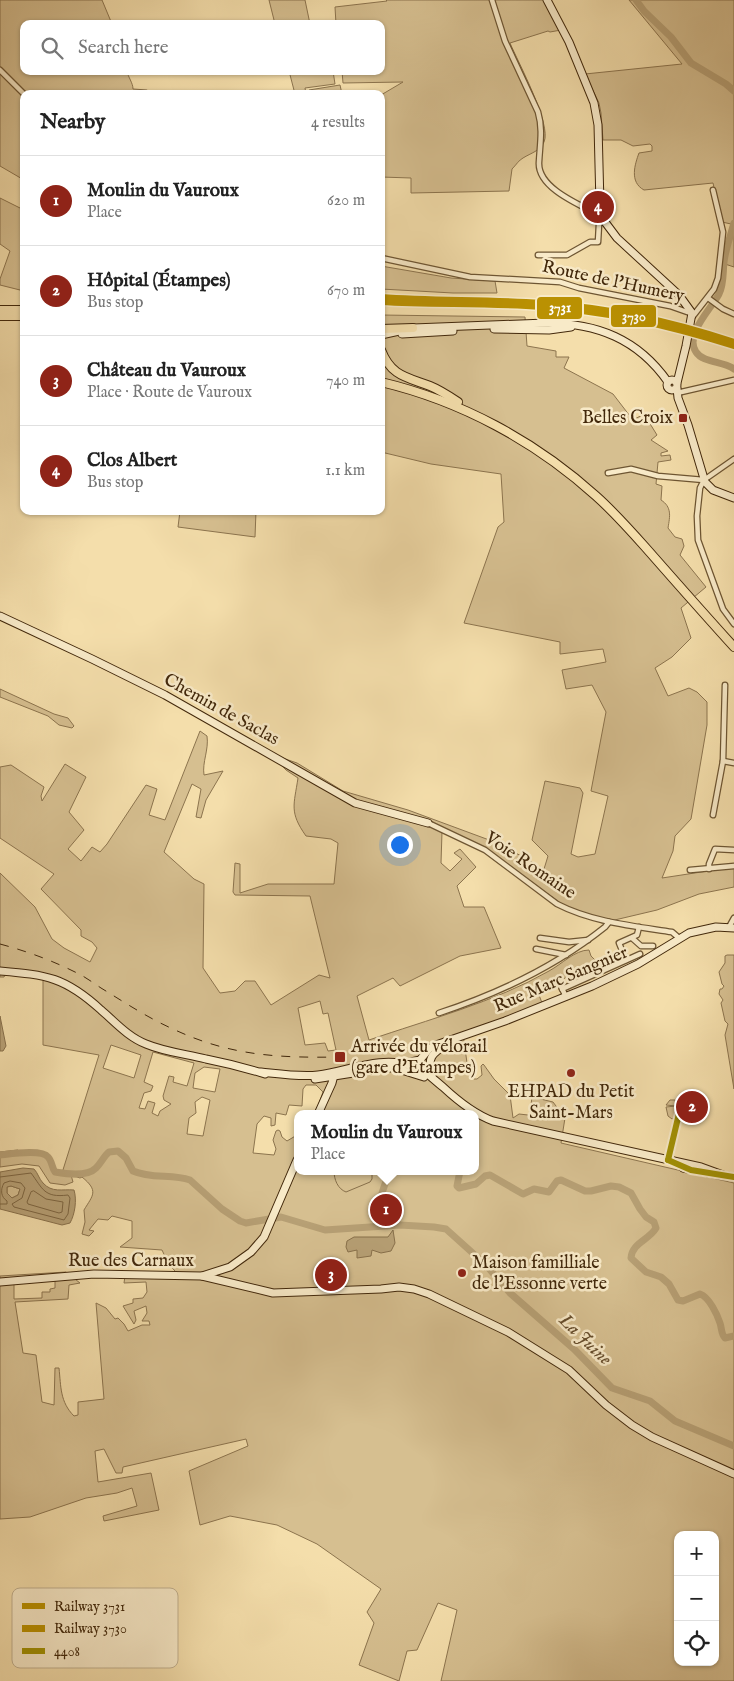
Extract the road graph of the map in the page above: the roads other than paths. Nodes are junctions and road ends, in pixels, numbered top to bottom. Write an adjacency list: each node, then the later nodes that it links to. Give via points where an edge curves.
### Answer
1 (492, 0): 6 (street, via 505,41 538,112 542,137 538,164 540,174 552,188)
2 (547, 0): 6 (street, via 570,42 594,102)
3 (0, 70): 4 (street)
4 (20, 90)
5 (713, 190): 9 (street, via 723,232 718,278)
6 (603, 217): 7 (street, via 599,224 598,242 590,242 567,255); 13 (street, via 617,238 680,295)
7 (538, 254)
8 (385, 259): 13 (street, Route de l'Humery, via 470,276 560,282 670,306)
9 (711, 301): 12 (street); 13 (street)
10 (0, 310): 11 (main road)
11 (20, 310)
12 (734, 314)
13 (692, 315): 25 (street)
14 (0, 316): 15 (main road)
15 (20, 316)
16 (561, 326): 17 (street); 20 (street, via 549,330 482,329); 25 (street, via 603,331 632,345)
17 (413, 328): 18 (main road); 19 (street)
18 (385, 329)
19 (385, 334)
20 (385, 335)
21 (385, 359): 26 (main road, via 403,377 438,389)
22 (385, 379): 26 (main road)
23 (734, 380): 25 (street)
24 (385, 383): 34 (main road, via 430,396 484,418 552,460 618,518)
25 (674, 388): 29 (street)
26 (458, 402): 33 (main road, via 512,428 578,474 621,514)
27 (734, 458): 29 (street)
28 (608, 473): 29 (street, via 632,469 658,476)
29 (704, 480): 30 (street, via 713,490); 32 (street, via 697,516 698,540 723,609)
30 (734, 498)
31 (0, 616): 39 (street, Chemin de Saclas, via 165,695 354,803)
32 (734, 624)
33 (734, 640)
34 (734, 647)
35 (725, 685): 36 (street)
36 (723, 761): 37 (street); 38 (street)
37 (734, 763)
38 (713, 815)
39 (428, 823): 45 (street, Voie Romaine, via 485,850 557,904)
40 (734, 850): 42 (street, via 715,849)
41 (734, 866): 42 (street)
42 (709, 869): 43 (street)
43 (690, 870)
44 (734, 918): 47 (street)
45 (608, 922): 46 (street, Voie Romaine); 51 (street)
46 (639, 927): 49 (street, via 637,935); 50 (street, via 672,932)
47 (731, 928): 50 (street, Rue Marc Sangnier, via 709,928)
48 (540, 938): 51 (street, via 569,942)
49 (632, 938): 52 (street, via 641,946); 56 (street, via 619,944)
50 (679, 938): 60 (street, Rue Marc Sangnier, via 625,972)
51 (588, 940): 55 (street)
52 (653, 946)
53 (536, 949): 55 (street)
54 (640, 954): 56 (street)
55 (566, 955): 61 (street, via 504,989)
56 (626, 960): 59 (street)
57 (3, 971): 66 (street, via 37,974 64,982 130,1035 168,1052 290,1079)
58 (559, 982): 59 (street)
59 (562, 989): 60 (street)
60 (566, 997): 62 (street, Rue Marc Sangnier)
61 (439, 1013)
62 (450, 1041): 63 (street, Rue Marc Sangnier, via 429,1049); 65 (street, Rue Marc Sangnier, via 434,1053)
63 (420, 1060): 64 (street); 65 (street)
64 (403, 1063): 65 (street); 66 (street, via 378,1063)
65 (425, 1071): 66 (street, via 404,1067 378,1068); 67 (street); 67 (street)
66 (334, 1075): 68 (street)
67 (440, 1085): 69 (street)
68 (320, 1110)
69 (471, 1110)
70 (479, 1115): 72 (street)
71 (294, 1167): 73 (street, Rue des Carnaux, via 260,1244 230,1267)
72 (734, 1177)
73 (202, 1276): 74 (street, Rue des Carnaux, via 94,1274); 75 (street, via 273,1293 399,1287 429,1294 508,1332 561,1365 632,1425)
74 (0, 1282)
75 (734, 1474)

